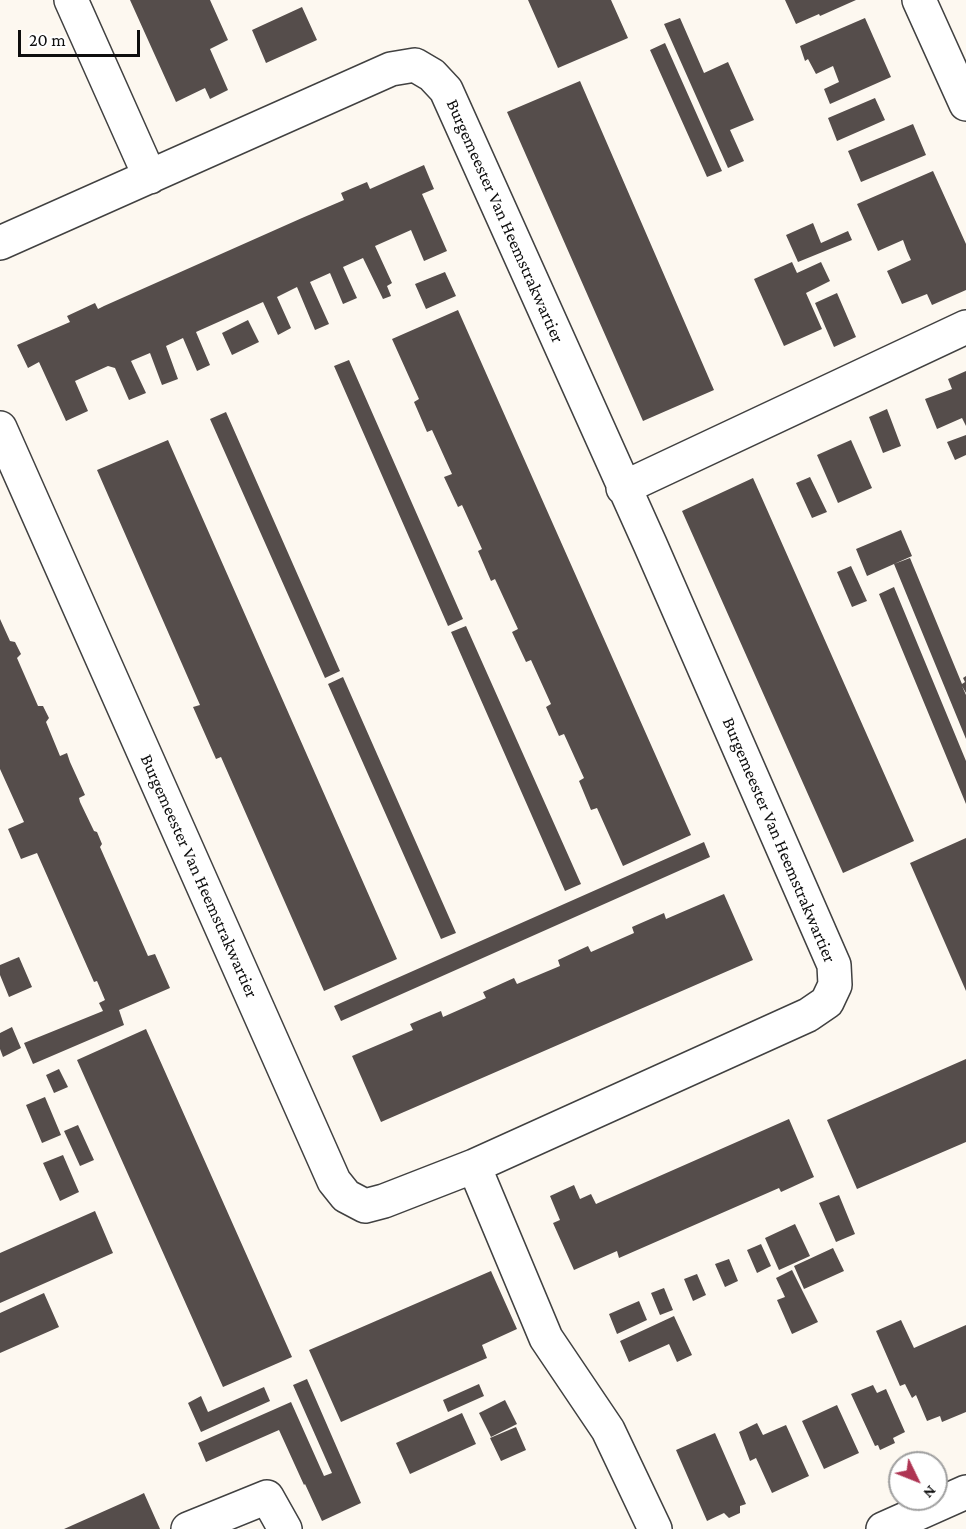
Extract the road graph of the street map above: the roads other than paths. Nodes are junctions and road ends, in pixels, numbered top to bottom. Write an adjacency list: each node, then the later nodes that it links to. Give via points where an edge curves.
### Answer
1 (71, 0): 4 (street)
2 (919, 0): 3 (street)
3 (966, 104)
4 (150, 177): 5 (street, Burgemeester Van Heemstrakwartier); 8 (street, Burgemeester Van Heemstrakwartier, via 391,69 415,65 432,75 446,90)
5 (0, 243)
6 (966, 327): 8 (street)
7 (0, 428): 9 (street, Burgemeester Van Heemstrakwartier, via 334,1181 346,1196 365,1206)
8 (623, 488): 9 (street, Burgemeester Van Heemstrakwartier, via 834,965 836,985 827,1002 808,1015)
9 (474, 1166): 13 (street, via 546,1338 608,1430)
10 (966, 1492): 14 (street)
11 (188, 1529): 12 (street, via 267,1497)
12 (285, 1529)
13 (655, 1529)
14 (883, 1529)

